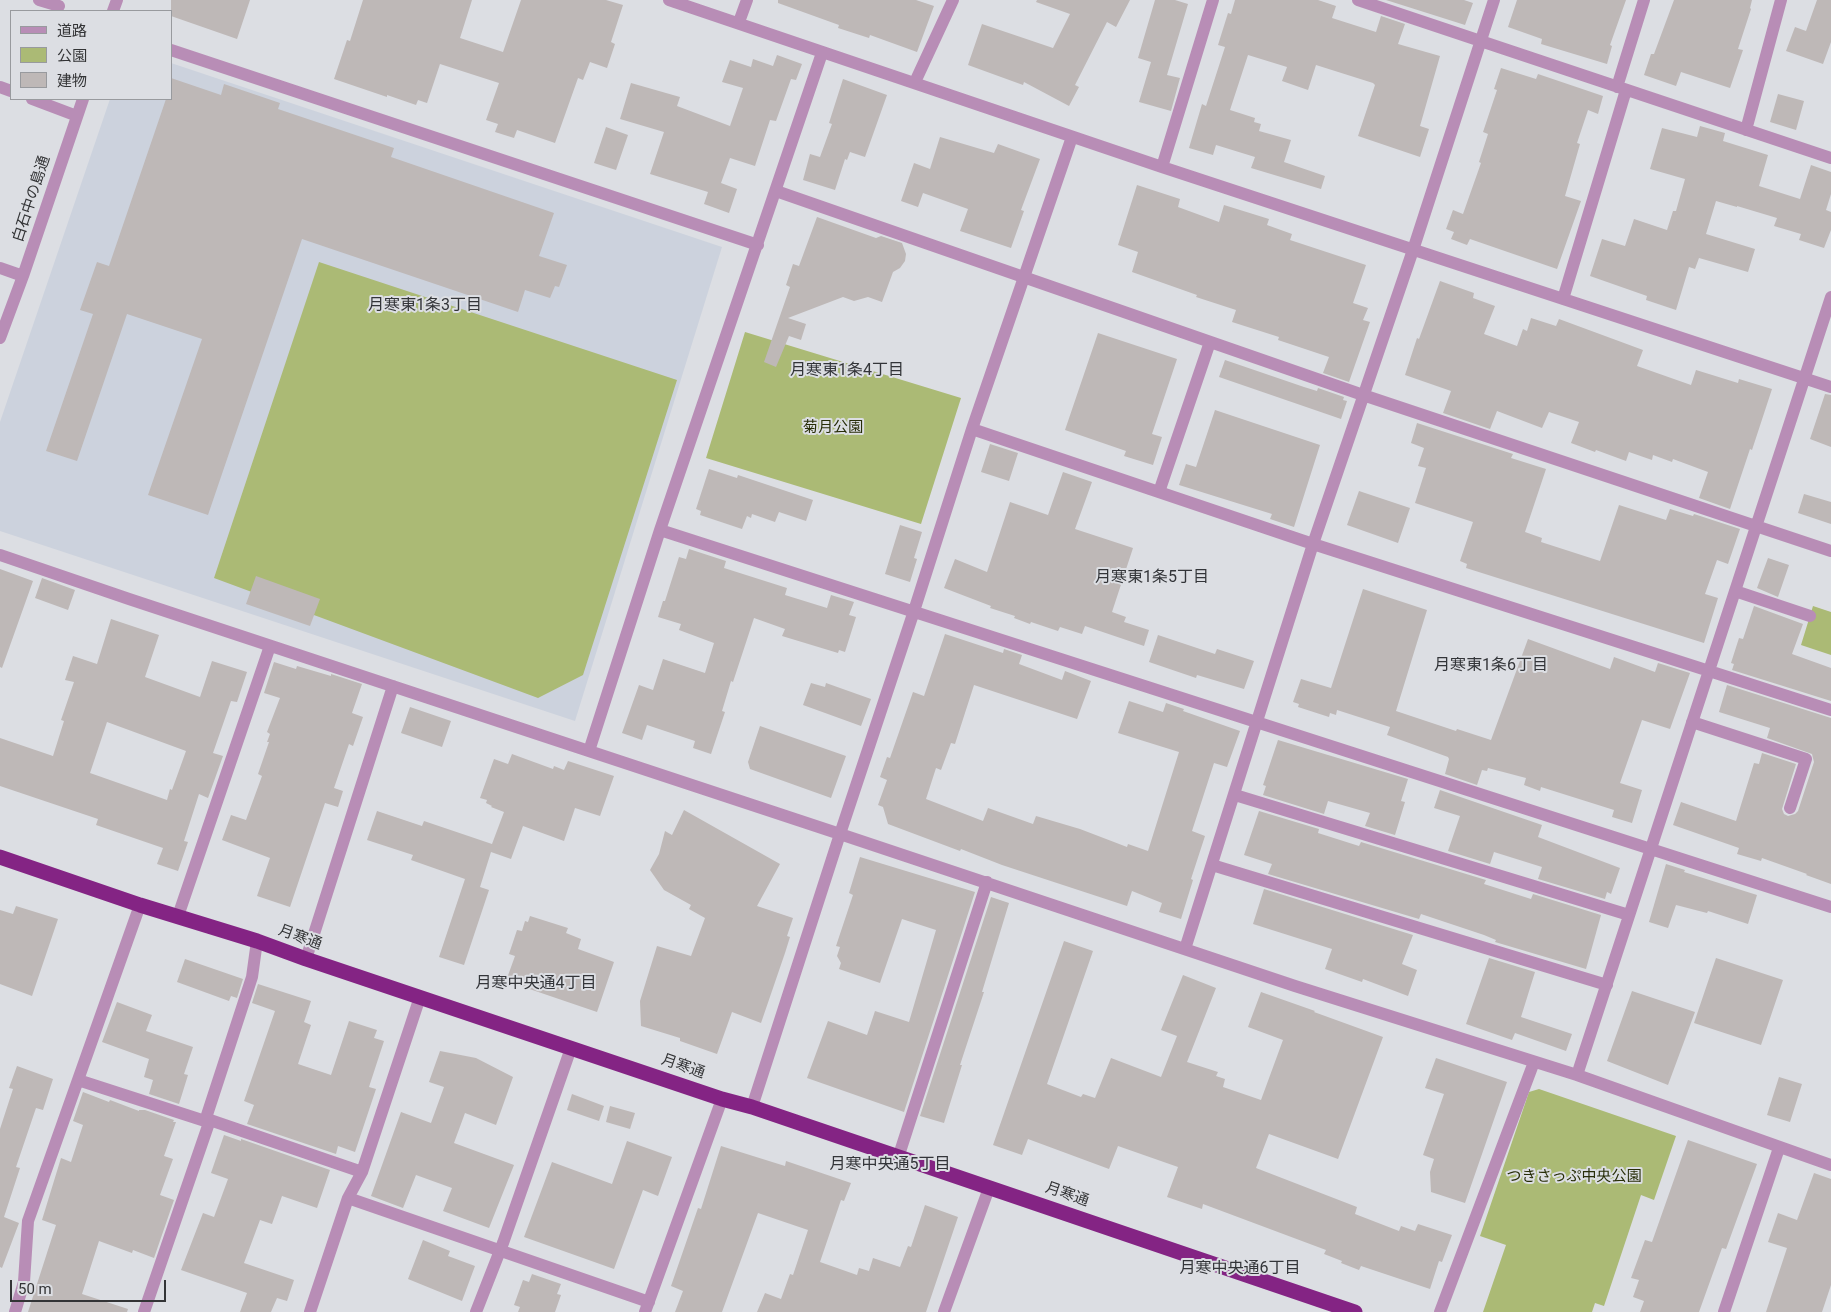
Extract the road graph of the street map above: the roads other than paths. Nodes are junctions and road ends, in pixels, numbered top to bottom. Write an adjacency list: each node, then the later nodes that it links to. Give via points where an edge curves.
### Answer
1 (39, 0): 10 (street)
2 (669, 0): 11 (street)
3 (747, 0): 11 (street)
4 (953, 0): 15 (street)
5 (1213, 0): 23 (street)
6 (1358, 0): 12 (street)
7 (1494, 0): 12 (street)
8 (1644, 0): 16 (street)
9 (1781, 0): 20 (street)
10 (59, 6)
11 (739, 22): 14 (street)
12 (1481, 40): 16 (street); 26 (street)
13 (172, 50): 25 (street)
14 (822, 53): 15 (street); 24 (street)
15 (914, 82): 21 (street)
16 (1622, 88): 20 (street); 31 (street)
17 (35, 100): 19 (street)
18 (83, 100): 19 (street, 白石中の島通)
19 (77, 116): 28 (street, 白石中の島通)
20 (1746, 130): 22 (street)
21 (1072, 137): 23 (street); 29 (street)
22 (1831, 158)
23 (1162, 167): 26 (street)
24 (776, 191): 25 (street); 29 (street)
25 (758, 245): 40 (street)
26 (1413, 250): 31 (street); 36 (street)
27 (0, 268): 28 (street)
28 (23, 276): 32 (street, 白石中の島通)
29 (1024, 276): 33 (street); 37 (street)
30 (1831, 297): 34 (street)
31 (1563, 299): 34 (street)
32 (0, 338)
33 (1210, 342): 36 (street); 38 (street)
34 (1806, 378): 35 (street); 39 (street)
35 (1831, 387)
36 (1363, 395): 39 (street); 41 (street)
37 (972, 429): 38 (street); 45 (street)
38 (1159, 492): 41 (street)
39 (1756, 527): 42 (street); 44 (street)
40 (660, 530): 45 (street); 53 (street)
41 (1313, 544): 48 (street); 51 (street)
42 (1831, 551)
43 (0, 555): 47 (street)
44 (1735, 591): 46 (street); 48 (street)
45 (914, 611): 51 (street); 56 (street)
46 (1810, 616)
47 (270, 646): 49 (street); 64 (street)
48 (1708, 671): 50 (street); 52 (street)
49 (393, 686): 53 (street); 67 (street)
50 (1831, 710)
51 (1258, 722): 54 (street); 57 (street)
52 (1692, 722): 55 (street, via 1806,759); 57 (street)
53 (589, 751): 56 (street)
54 (1235, 795): 59 (street); 63 (street)
55 (1790, 808)
56 (840, 834): 60 (street); 75 (street)
57 (1650, 848): 62 (street); 63 (street)
58 (0, 857): 61 (highway, 月寒通)
59 (1212, 864): 66 (street); 68 (street)
60 (987, 882): 66 (street); 78 (street)
61 (140, 905): 64 (highway, 月寒通); 73 (street)
62 (1831, 906)
63 (1629, 915): 68 (street)
64 (178, 916): 65 (highway, 月寒通)
65 (257, 941): 67 (highway, 月寒通); 76 (street, via 252,977)
66 (1185, 949): 71 (street)
67 (306, 959): 69 (highway, 月寒通)
68 (1607, 985): 72 (street)
69 (420, 997): 70 (highway, 月寒通); 80 (street)
70 (571, 1048): 74 (highway, 月寒通); 83 (street)
71 (1534, 1062): 72 (street); 91 (street)
72 (1577, 1075): 77 (street)
73 (78, 1080): 76 (street); 85 (street, via 28,1221 24,1282)
74 (722, 1099): 75 (highway, 月寒通); 84 (street)
75 (752, 1107): 78 (highway, 月寒通)
76 (207, 1121): 80 (street); 86 (street)
77 (1779, 1148): 79 (street); 92 (street)
78 (898, 1158): 81 (highway, 月寒通)
79 (1831, 1166)
80 (362, 1172): 82 (street)
81 (989, 1188): 89 (street); 90 (highway, 月寒通)
82 (348, 1198): 83 (street); 87 (street)
83 (500, 1252): 84 (street); 88 (street)
84 (647, 1307)
85 (15, 1312)
86 (144, 1312)
87 (310, 1312)
88 (476, 1312)
89 (944, 1312)
90 (1353, 1312)
91 (1440, 1312)
92 (1724, 1312)

